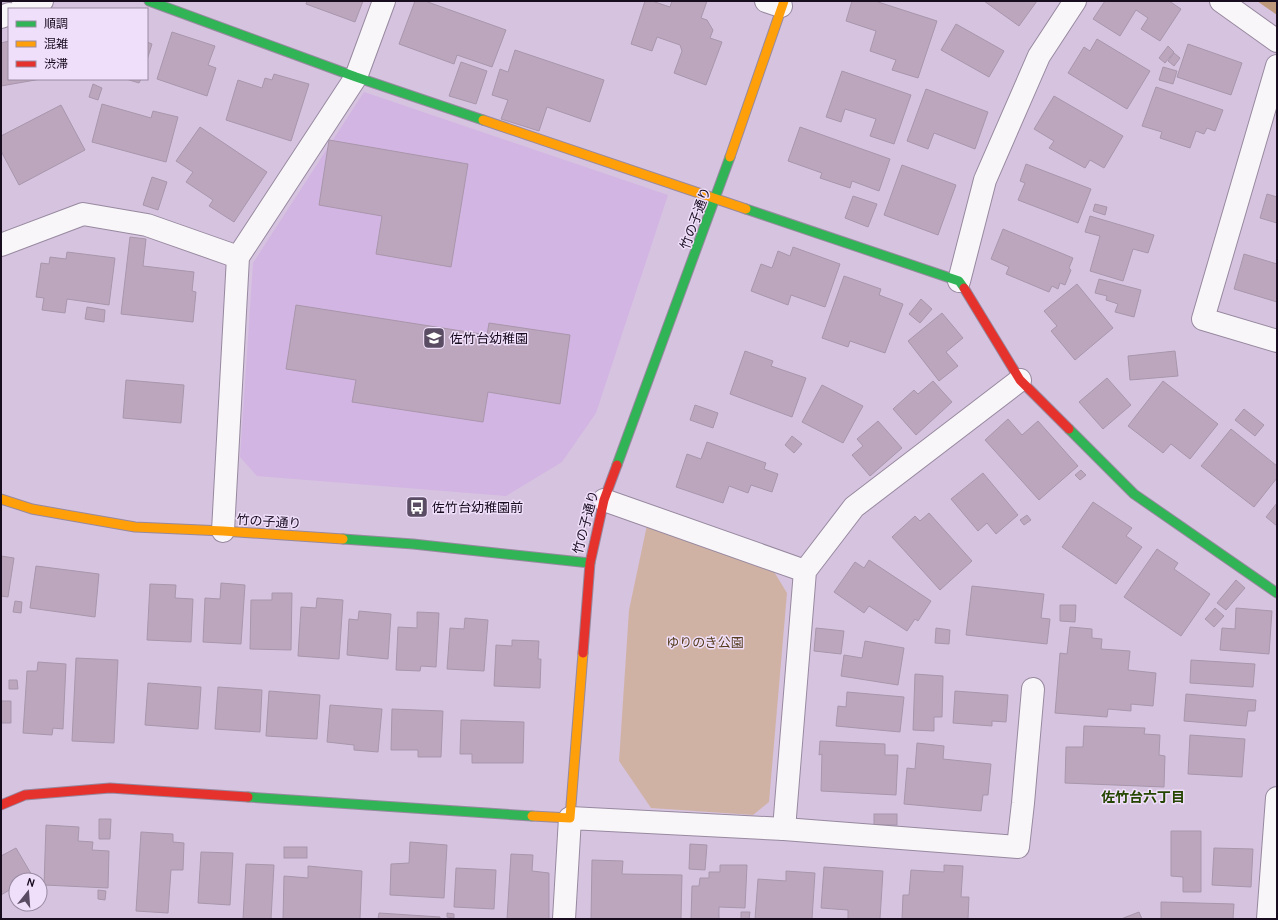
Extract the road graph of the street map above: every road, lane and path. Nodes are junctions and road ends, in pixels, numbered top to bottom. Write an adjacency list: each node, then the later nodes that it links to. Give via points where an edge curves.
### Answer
1 (42, 1): 7 (street)
2 (149, 1): 10 (street)
3 (384, 1): 10 (street)
4 (1075, 1): 14 (street, via 1039,56 985,180)
5 (1221, 1): 8 (street)
6 (777, 3): 11 (street, 竹の子通り)
7 (24, 8)
8 (1277, 41)
9 (1277, 66): 15 (street, via 1203,319)
10 (356, 77): 11 (street); 13 (street)
11 (716, 199): 14 (street); 18 (street, 竹の子通り)
12 (1, 245): 13 (street, via 83,214 147,225)
13 (238, 257): 19 (street)
14 (959, 281): 16 (street)
15 (1277, 341)
16 (1020, 380): 21 (street, via 854,507); 22 (street, via 1134,494)
17 (1, 498): 19 (street, 竹の子通り, via 32,510 135,527)
18 (604, 500): 20 (street, 竹の子通り); 21 (street)
19 (223, 531): 20 (street, 竹の子通り, via 413,544)
20 (590, 563): 26 (street)
21 (805, 571): 27 (street)
22 (1277, 593)
23 (1033, 689): 27 (street, via 1018,848)
24 (1277, 798): 29 (street)
25 (1, 805): 26 (street, via 25,795 110,788)
26 (570, 818): 27 (street); 28 (street)
27 (784, 828)
28 (564, 919)
29 (1268, 919)

